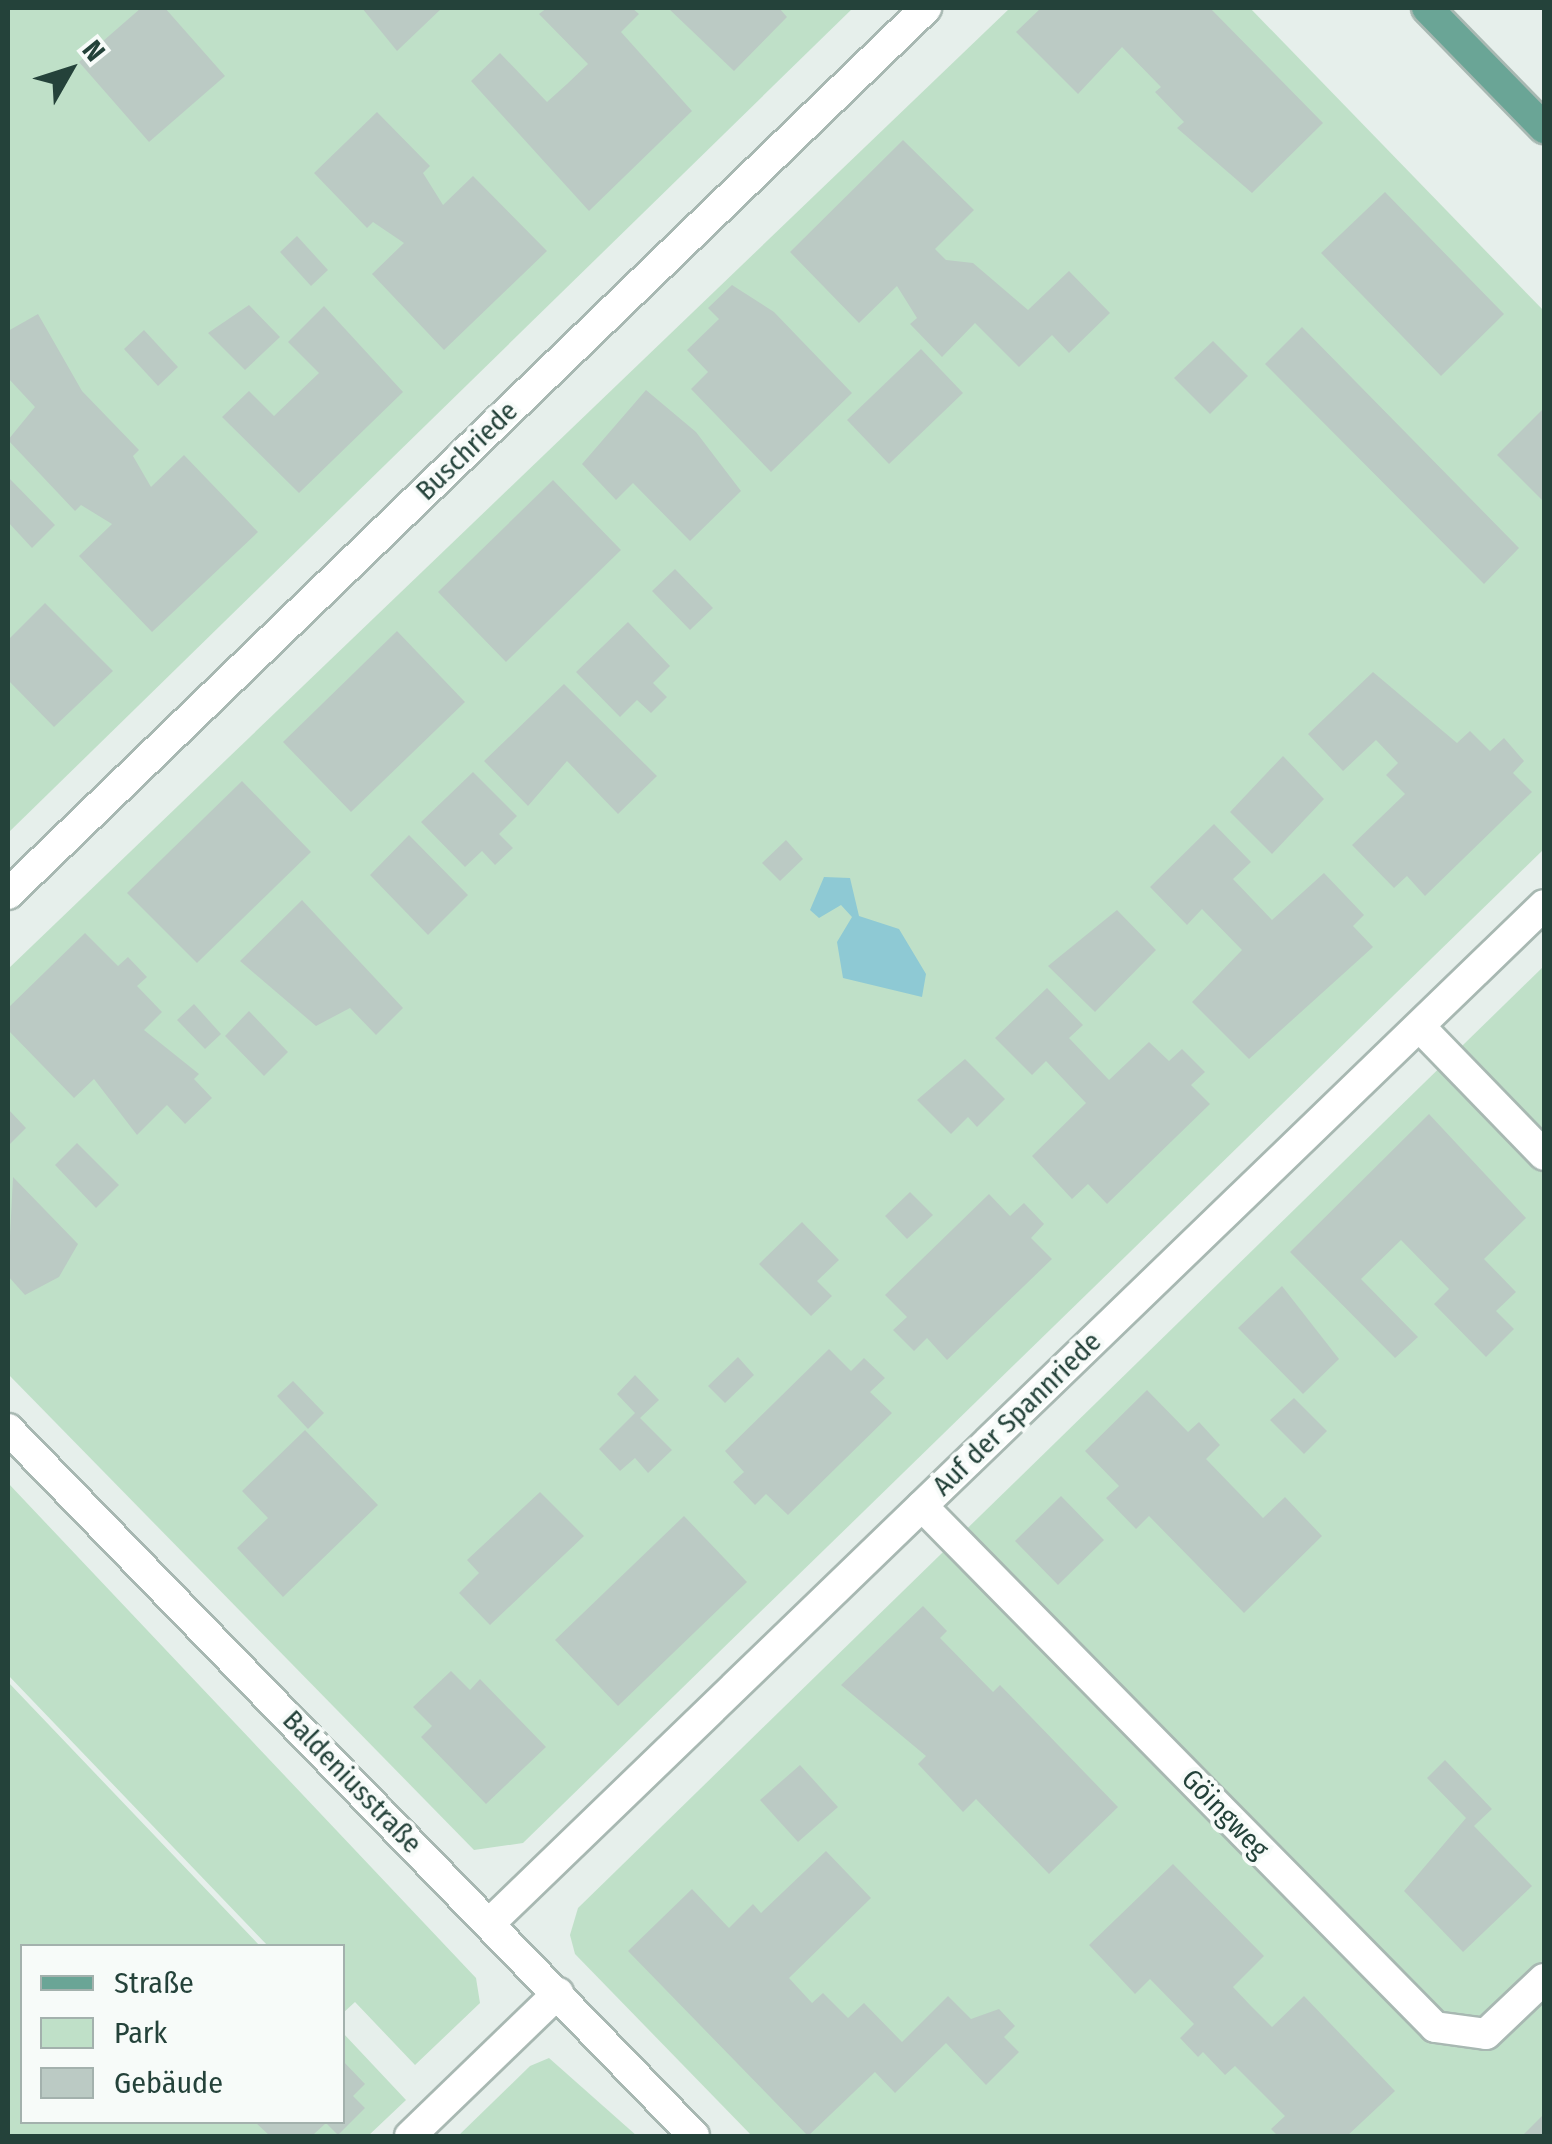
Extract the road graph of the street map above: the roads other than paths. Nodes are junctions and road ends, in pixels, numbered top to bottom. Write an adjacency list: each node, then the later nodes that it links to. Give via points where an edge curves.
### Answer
1 (926, 8): 4 (street, Buschriede)
2 (1427, 8): 3 (main road)
3 (1544, 128)
4 (8, 894)
5 (1544, 905): 6 (street, Auf der Spannriede)
6 (1420, 1026): 7 (street); 9 (street, Auf der Spannriede)
7 (1544, 1155)
8 (8, 1429): 10 (street, Baldeniusstraße)
9 (922, 1506): 10 (street, Auf der Spannriede); 11 (street, Göingweg, via 1435,2027 1486,2034)
10 (490, 1924): 12 (street, Baldeniusstraße)
11 (1544, 1979)
12 (558, 1993): 13 (street); 14 (street, Baldeniusstraße)
13 (410, 2136)
14 (694, 2136)

